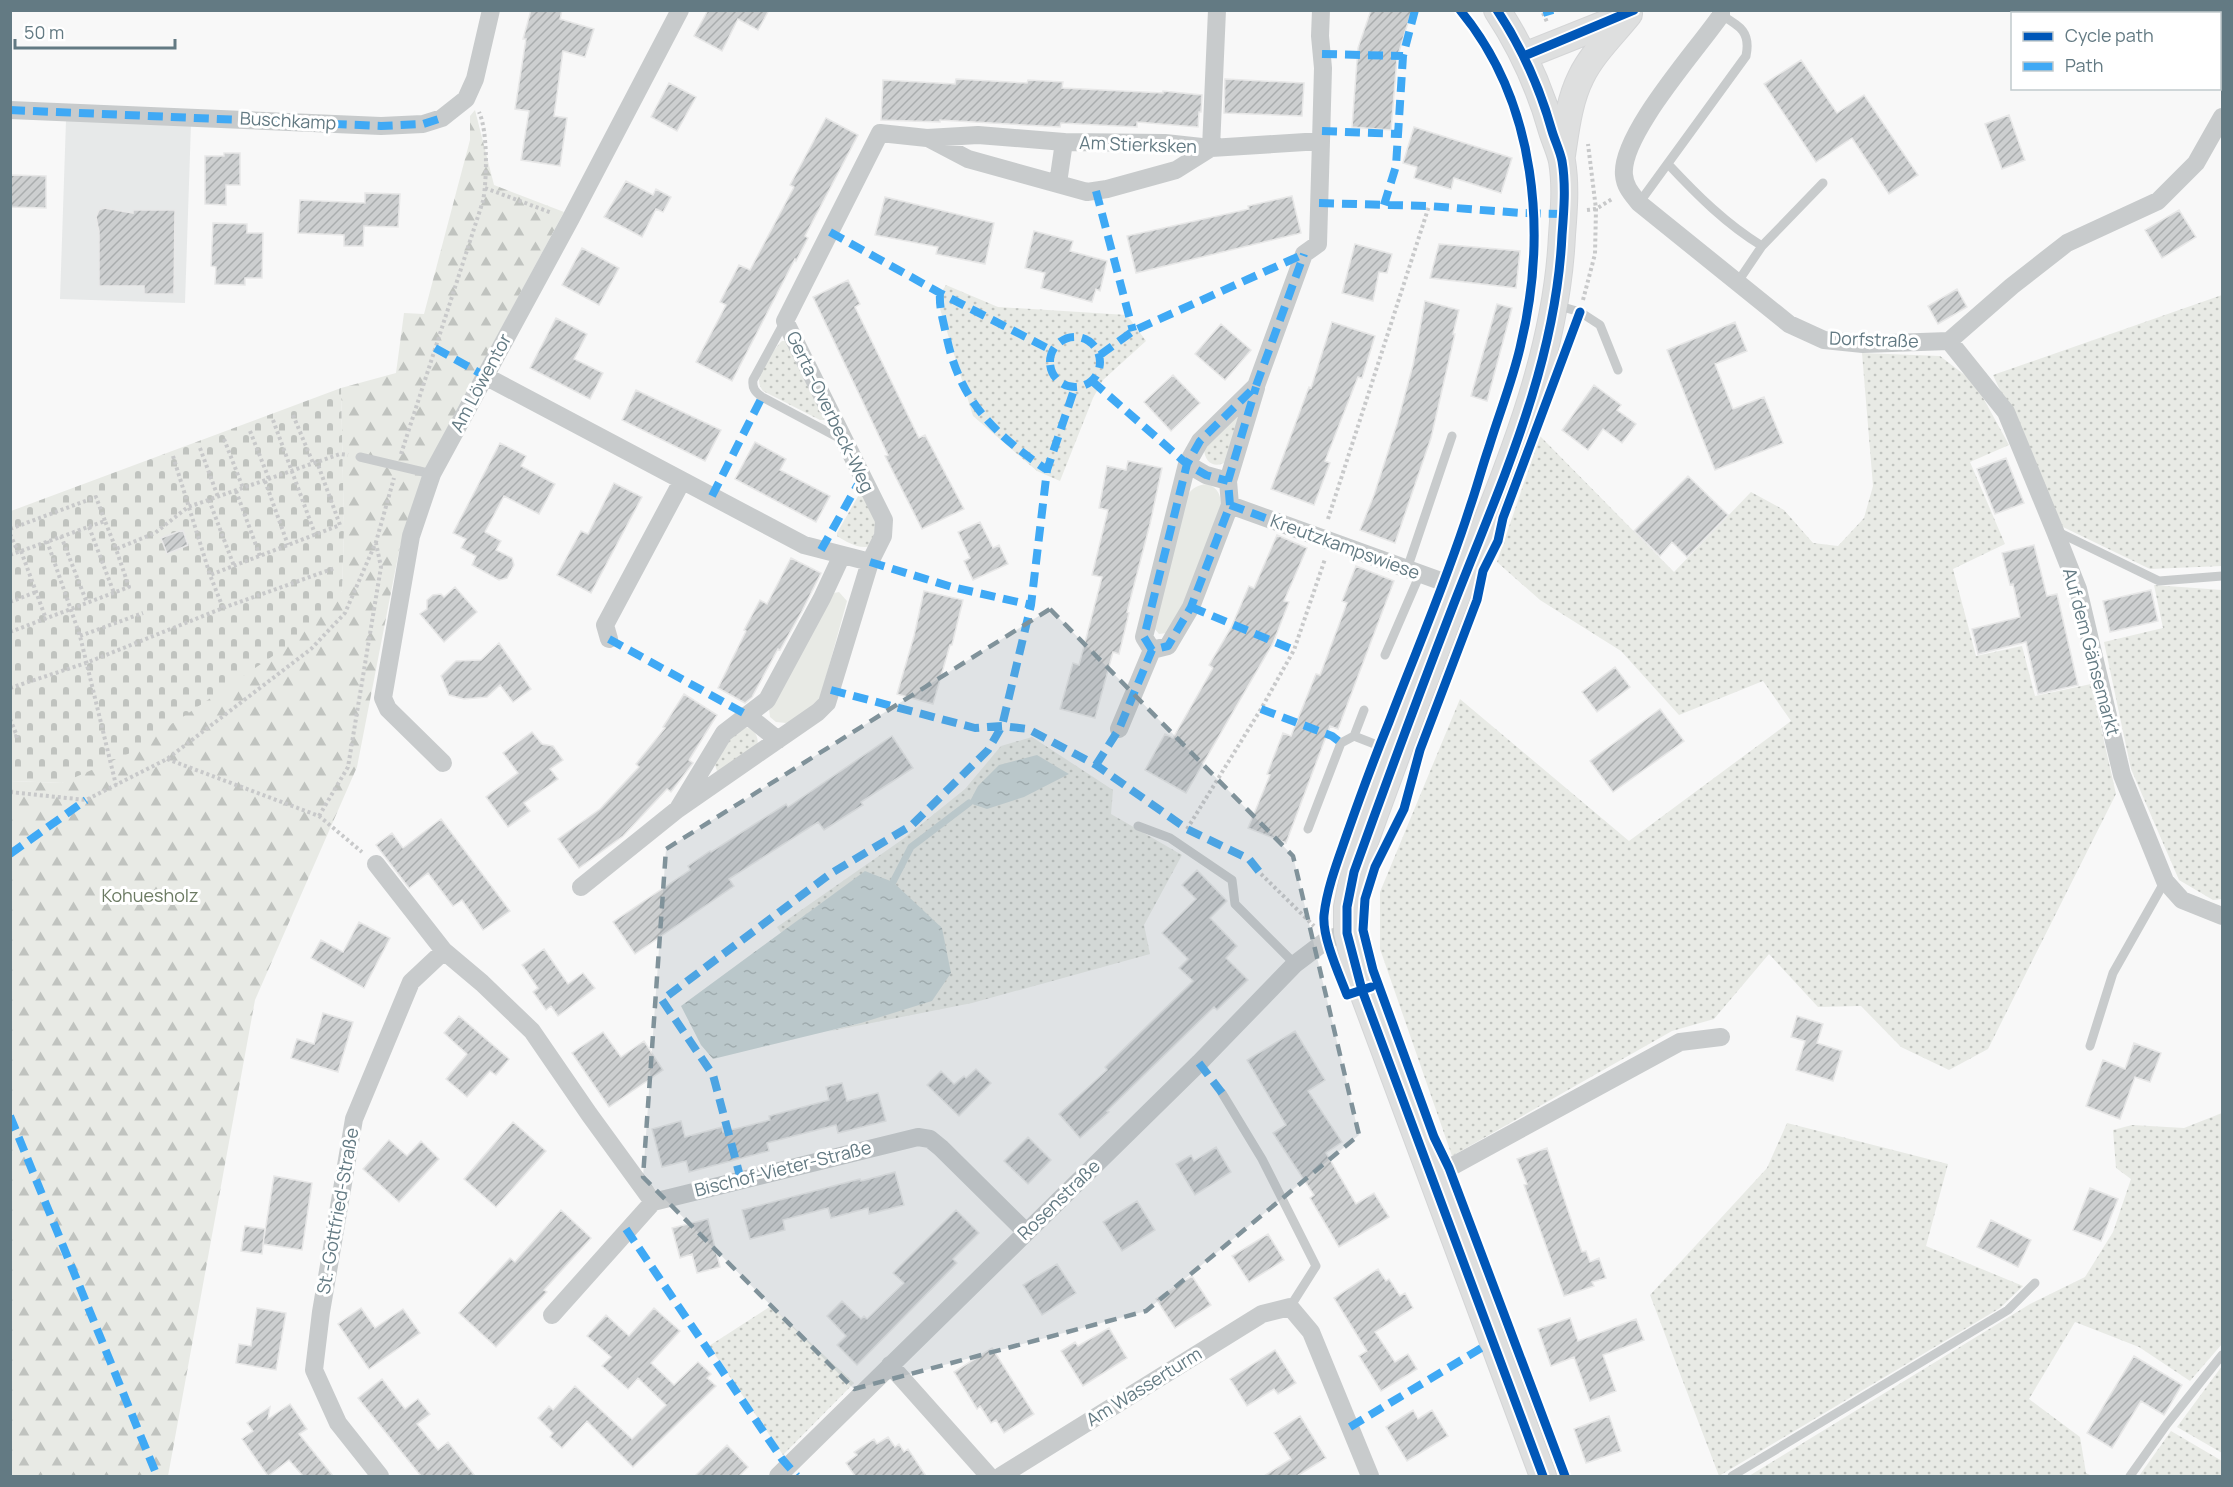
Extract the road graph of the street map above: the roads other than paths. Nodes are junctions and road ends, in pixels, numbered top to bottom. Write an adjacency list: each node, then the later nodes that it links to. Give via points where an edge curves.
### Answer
1 (491, 10): 9 (street, Buschkamp, via 475,79 466,99 442,118 423,124 381,126)
2 (680, 10): 27 (street, Am Löwentor)
3 (1217, 10): 14 (street, Am Stierksken)
4 (1321, 10): 12 (street)
5 (1497, 10): 8 (main road)
6 (1632, 12): 8 (main road); 15 (main road, via 1581,77 1569,114)
7 (1721, 13): 16 (lane, via 1745,33 1749,43 1746,56); 19 (street, Dorfstraße, via 1645,117 1627,150 1627,188)
8 (1524, 56): 15 (main road, via 1544,102)
9 (10, 110)
10 (2223, 117): 25 (street, via 2196,163 2158,201 2067,243)
11 (927, 138): 13 (street, Am Stierksken, via 978,135); 17 (street, Am Stierksken, via 968,159); 20 (street, Am Stierksken, via 880,133)
12 (1321, 141): 14 (street, Am Stierksken); 28 (street, via 1318,244 1304,254)
13 (1064, 142): 14 (street, Am Stierksken, via 1165,143); 17 (street, Am Stierksken)
14 (1211, 148): 17 (street, Am Stierksken, via 1176,170 1107,189 1087,192)
15 (1562, 161): 23 (main road, via 1561,267)
16 (1668, 164): 19 (lane); 21 (lane, via 1731,225)
17 (1058, 183)
18 (1823, 183): 21 (lane)
19 (1639, 203): 22 (street, Dorfstraße)
20 (830, 231): 24 (street, Gerta-Overbeck-Weg)
21 (1762, 246): 22 (lane)
22 (1737, 283): 25 (street, Dorfstraße, via 1789,324 1824,340 1863,344)
23 (1568, 308): 26 (lane, via 1600,325); 42 (main road)
24 (785, 321): 30 (street, Gerta-Overbeck-Weg); 30 (lane, via 752,386 762,397)
25 (1949, 341): 37 (street, Auf dem Gänsemarkt, via 2006,412)
26 (1617, 370)
27 (485, 376): 33 (street, Am Löwentor); 34 (street)
28 (1256, 386): 32 (street, via 1200,441); 35 (street)
29 (1452, 436): 40 (lane)
30 (843, 440): 39 (street, Gerta-Overbeck-Weg, via 884,520 884,536)
31 (360, 457): 33 (lane)
32 (1187, 464): 35 (street); 44 (street, via 1144,637)
33 (432, 474): 52 (street, Am Löwentor, via 411,536 383,698 388,709)
34 (682, 481): 38 (street, via 804,545); 43 (street, via 605,626)
35 (1228, 481): 36 (street)
36 (1230, 505): 40 (street, Kreutzkampswiese); 44 (street, via 1191,607 1168,646)
37 (2055, 531): 41 (lane, via 2159,581); 57 (street, Auf dem Gänsemarkt, via 2078,589 2122,775)
38 (842, 555): 39 (street); 47 (street, Gerta-Overbeck-Weg, via 767,700)
39 (870, 562): 50 (street, Gerta-Overbeck-Weg, via 827,703)
40 (1414, 572): 42 (street, Kreutzkampswiese); 45 (lane)
41 (2223, 576)
42 (1460, 588): 51 (main road)
43 (609, 639)
44 (1152, 650): 48 (street)
45 (1385, 655)
46 (1364, 710): 49 (lane)
47 (747, 715): 50 (street); 53 (street, Gerta-Overbeck-Weg, via 724,733)
48 (1119, 729)
49 (1354, 736): 51 (lane); 55 (lane, via 1341,743)
50 (778, 740): 53 (street, Gerta-Overbeck-Weg)
51 (1397, 753): 60 (main road, via 1354,872)
52 (443, 763)
53 (678, 809): 58 (street, Gerta-Overbeck-Weg)
54 (1138, 826): 62 (lane, via 1170,838 1232,880 1235,904)
55 (1308, 829)
56 (376, 864): 61 (street)
57 (2165, 881): 59 (street, Auf dem Gänsemarkt, via 2182,900); 64 (lane, via 2113,974)
58 (581, 887)
59 (2223, 916)
60 (1337, 936): 62 (street, Rosenstraße); 66 (main road, via 1362,990)
61 (444, 951): 67 (street, via 532,1031); 74 (street, St.-Gottfried-Straße, via 411,982 354,1119 315,1358 314,1370 338,1423)
62 (1295, 964): 68 (street, Rosenstraße)
63 (1721, 1037): 66 (street, via 1680,1042)
64 (2090, 1046)
65 (1222, 1094): 70 (lane, via 1262,1160 1316,1266)
66 (1430, 1176): 79 (main road)
67 (653, 1202): 68 (street, Bischof-Vieter-Straße, via 918,1137 930,1139 941,1148); 71 (street)
68 (1026, 1232): 73 (street, Rosenstraße)
69 (2035, 1283): 80 (lane, via 2008,1310)
70 (1290, 1307): 77 (street, Am Wasserturm, via 1262,1314); 78 (street, via 1311,1332)
71 (552, 1315)
72 (2223, 1355): 81 (lane)
73 (890, 1365): 75 (street, Rosenstraße); 76 (street)
74 (380, 1476)
75 (778, 1476)
76 (989, 1476)
77 (1001, 1476)
78 (1370, 1476)
79 (1543, 1476)
80 (1732, 1476)
81 (2130, 1476)

